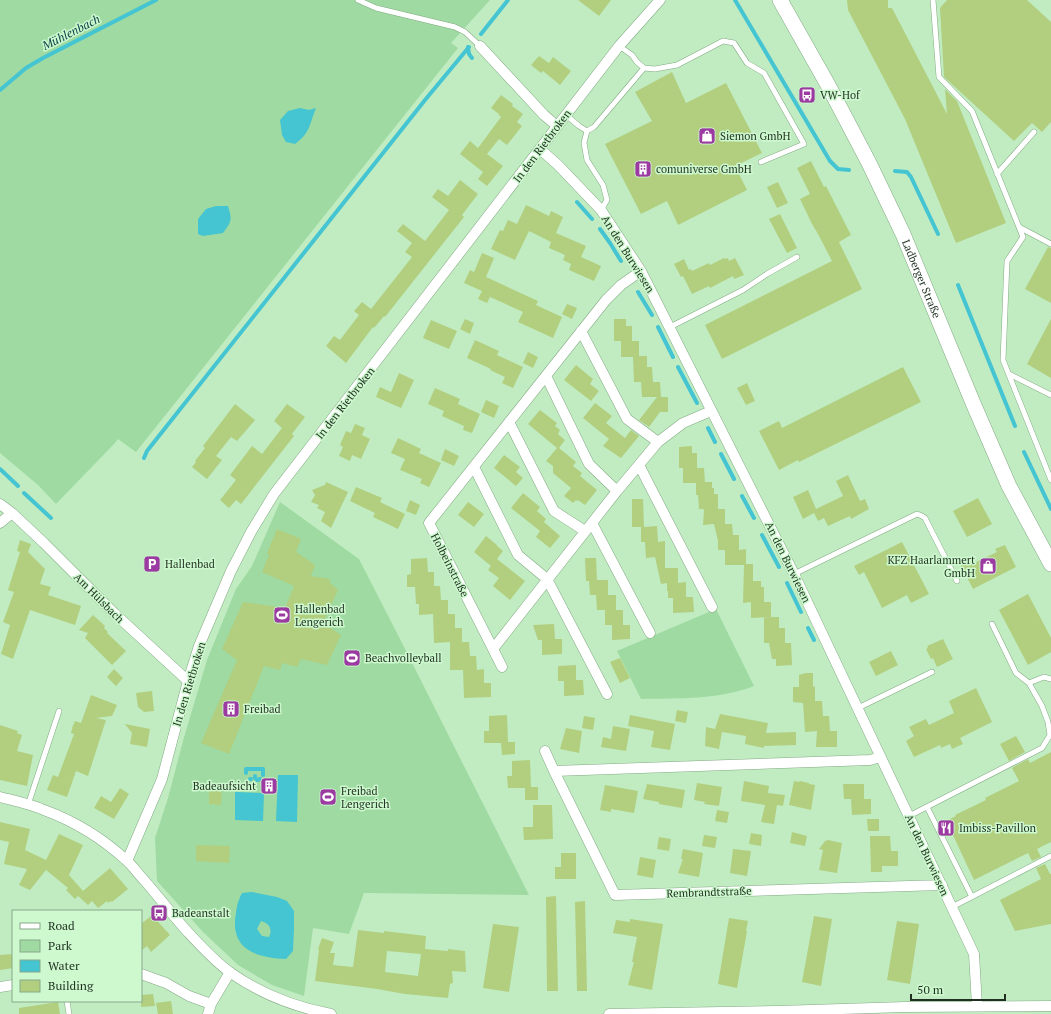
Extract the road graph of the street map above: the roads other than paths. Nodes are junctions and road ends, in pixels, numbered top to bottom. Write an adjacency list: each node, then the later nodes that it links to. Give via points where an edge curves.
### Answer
1 (358, 0): 5 (lane, via 376,8 455,27 465,32)
2 (660, 0): 6 (street, In den Rietbroken)
3 (780, 0): 37 (main road, Ladberger Straße, via 870,163 903,234 1009,486)
4 (933, 0): 14 (lane, via 939,77 972,111)
5 (480, 46): 9 (street)
6 (619, 46): 7 (lane); 8 (street, In den Rietbroken)
7 (644, 68): 10 (lane, via 594,127); 13 (lane, via 677,65 723,41 734,42 747,63 764,73 804,144)
8 (566, 115): 9 (street, In den Rietbroken); 10 (lane)
9 (557, 126): 12 (street, In den Rietbroken)
10 (587, 130): 15 (lane, via 584,143 587,160 603,185 606,200)
11 (1034, 132): 14 (lane)
12 (540, 149): 15 (street, An den Burwiesen); 48 (street, In den Rietbroken, via 274,494 231,571 199,646)
13 (762, 162)
14 (997, 174): 16 (lane)
15 (601, 210): 19 (street, An den Burwiesen)
16 (1019, 227): 17 (lane); 22 (lane, via 1023,237 1007,261 1003,360)
17 (1051, 244)
18 (797, 257): 20 (lane, via 743,290)
19 (641, 271): 20 (street, An den Burwiesen); 21 (street, Holbeinstraße, via 620,285)
20 (670, 328): 25 (street, An den Burwiesen)
21 (581, 331): 23 (street, Holbeinstraße); 27 (street, via 627,419)
22 (1009, 374): 24 (lane); 30 (lane)
23 (546, 376): 26 (street, Holbeinstraße); 31 (street, via 589,464)
24 (1051, 395)
25 (712, 411): 27 (street, via 683,423); 38 (street, An den Burwiesen)
26 (509, 422): 29 (street, Holbeinstraße); 36 (street, via 554,511)
27 (658, 442): 28 (street)
28 (639, 465): 31 (street); 41 (street)
29 (474, 467): 39 (street, via 518,555); 44 (street, Holbeinstraße, via 429,523)
30 (1051, 480)
31 (617, 491): 35 (street)
32 (0, 504): 33 (street, Am Hülsbach)
33 (12, 513): 34 (street); 48 (street, Am Hülsbach)
34 (0, 523)
35 (592, 523): 36 (street); 43 (street)
36 (585, 531): 39 (street)
37 (1051, 564)
38 (794, 574): 40 (lane, via 916,514 926,518); 51 (street, An den Burwiesen)
39 (547, 579): 44 (street); 50 (street)
40 (957, 580)
41 (712, 607)
42 (992, 624): 49 (lane, via 1016,674)
43 (650, 634)
44 (492, 649): 45 (street, Holbeinstraße)
45 (502, 667)
46 (932, 672): 51 (lane)
47 (1051, 679): 49 (lane, via 1044,676)
48 (188, 681): 62 (street, In den Rietbroken, via 162,779)
49 (1028, 683): 53 (lane, via 1042,706)
50 (607, 694)
51 (858, 708): 55 (street, An den Burwiesen)
52 (59, 711): 58 (lane)
53 (1051, 735): 59 (lane, via 1042,748)
54 (545, 752): 56 (street, Rembrandtstraße)
55 (881, 757): 56 (street, via 870,760); 60 (street, An den Burwiesen)
56 (554, 771): 63 (street, Rembrandtstraße, via 615,895)
57 (0, 797): 58 (street)
58 (28, 805): 62 (street, via 80,826)
59 (927, 807): 60 (lane); 64 (lane)
60 (909, 816): 63 (street, An den Burwiesen)
61 (1051, 856): 64 (lane)
62 (127, 861): 66 (street, via 197,942)
63 (942, 885): 65 (street, An den Burwiesen)
64 (972, 897): 65 (lane)
65 (952, 907): 71 (street, An den Burwiesen, via 974,954)
66 (230, 972): 73 (street); 76 (street, via 262,992 294,1005)
67 (142, 974): 73 (street, via 166,983)
68 (12, 985): 69 (street)
69 (0, 987)
70 (67, 1002): 75 (lane)
71 (977, 1006): 72 (street); 74 (street)
72 (1051, 1006)
73 (209, 1009)
74 (778, 1012): 77 (street)
75 (69, 1014)
76 (331, 1014)
77 (609, 1014)

